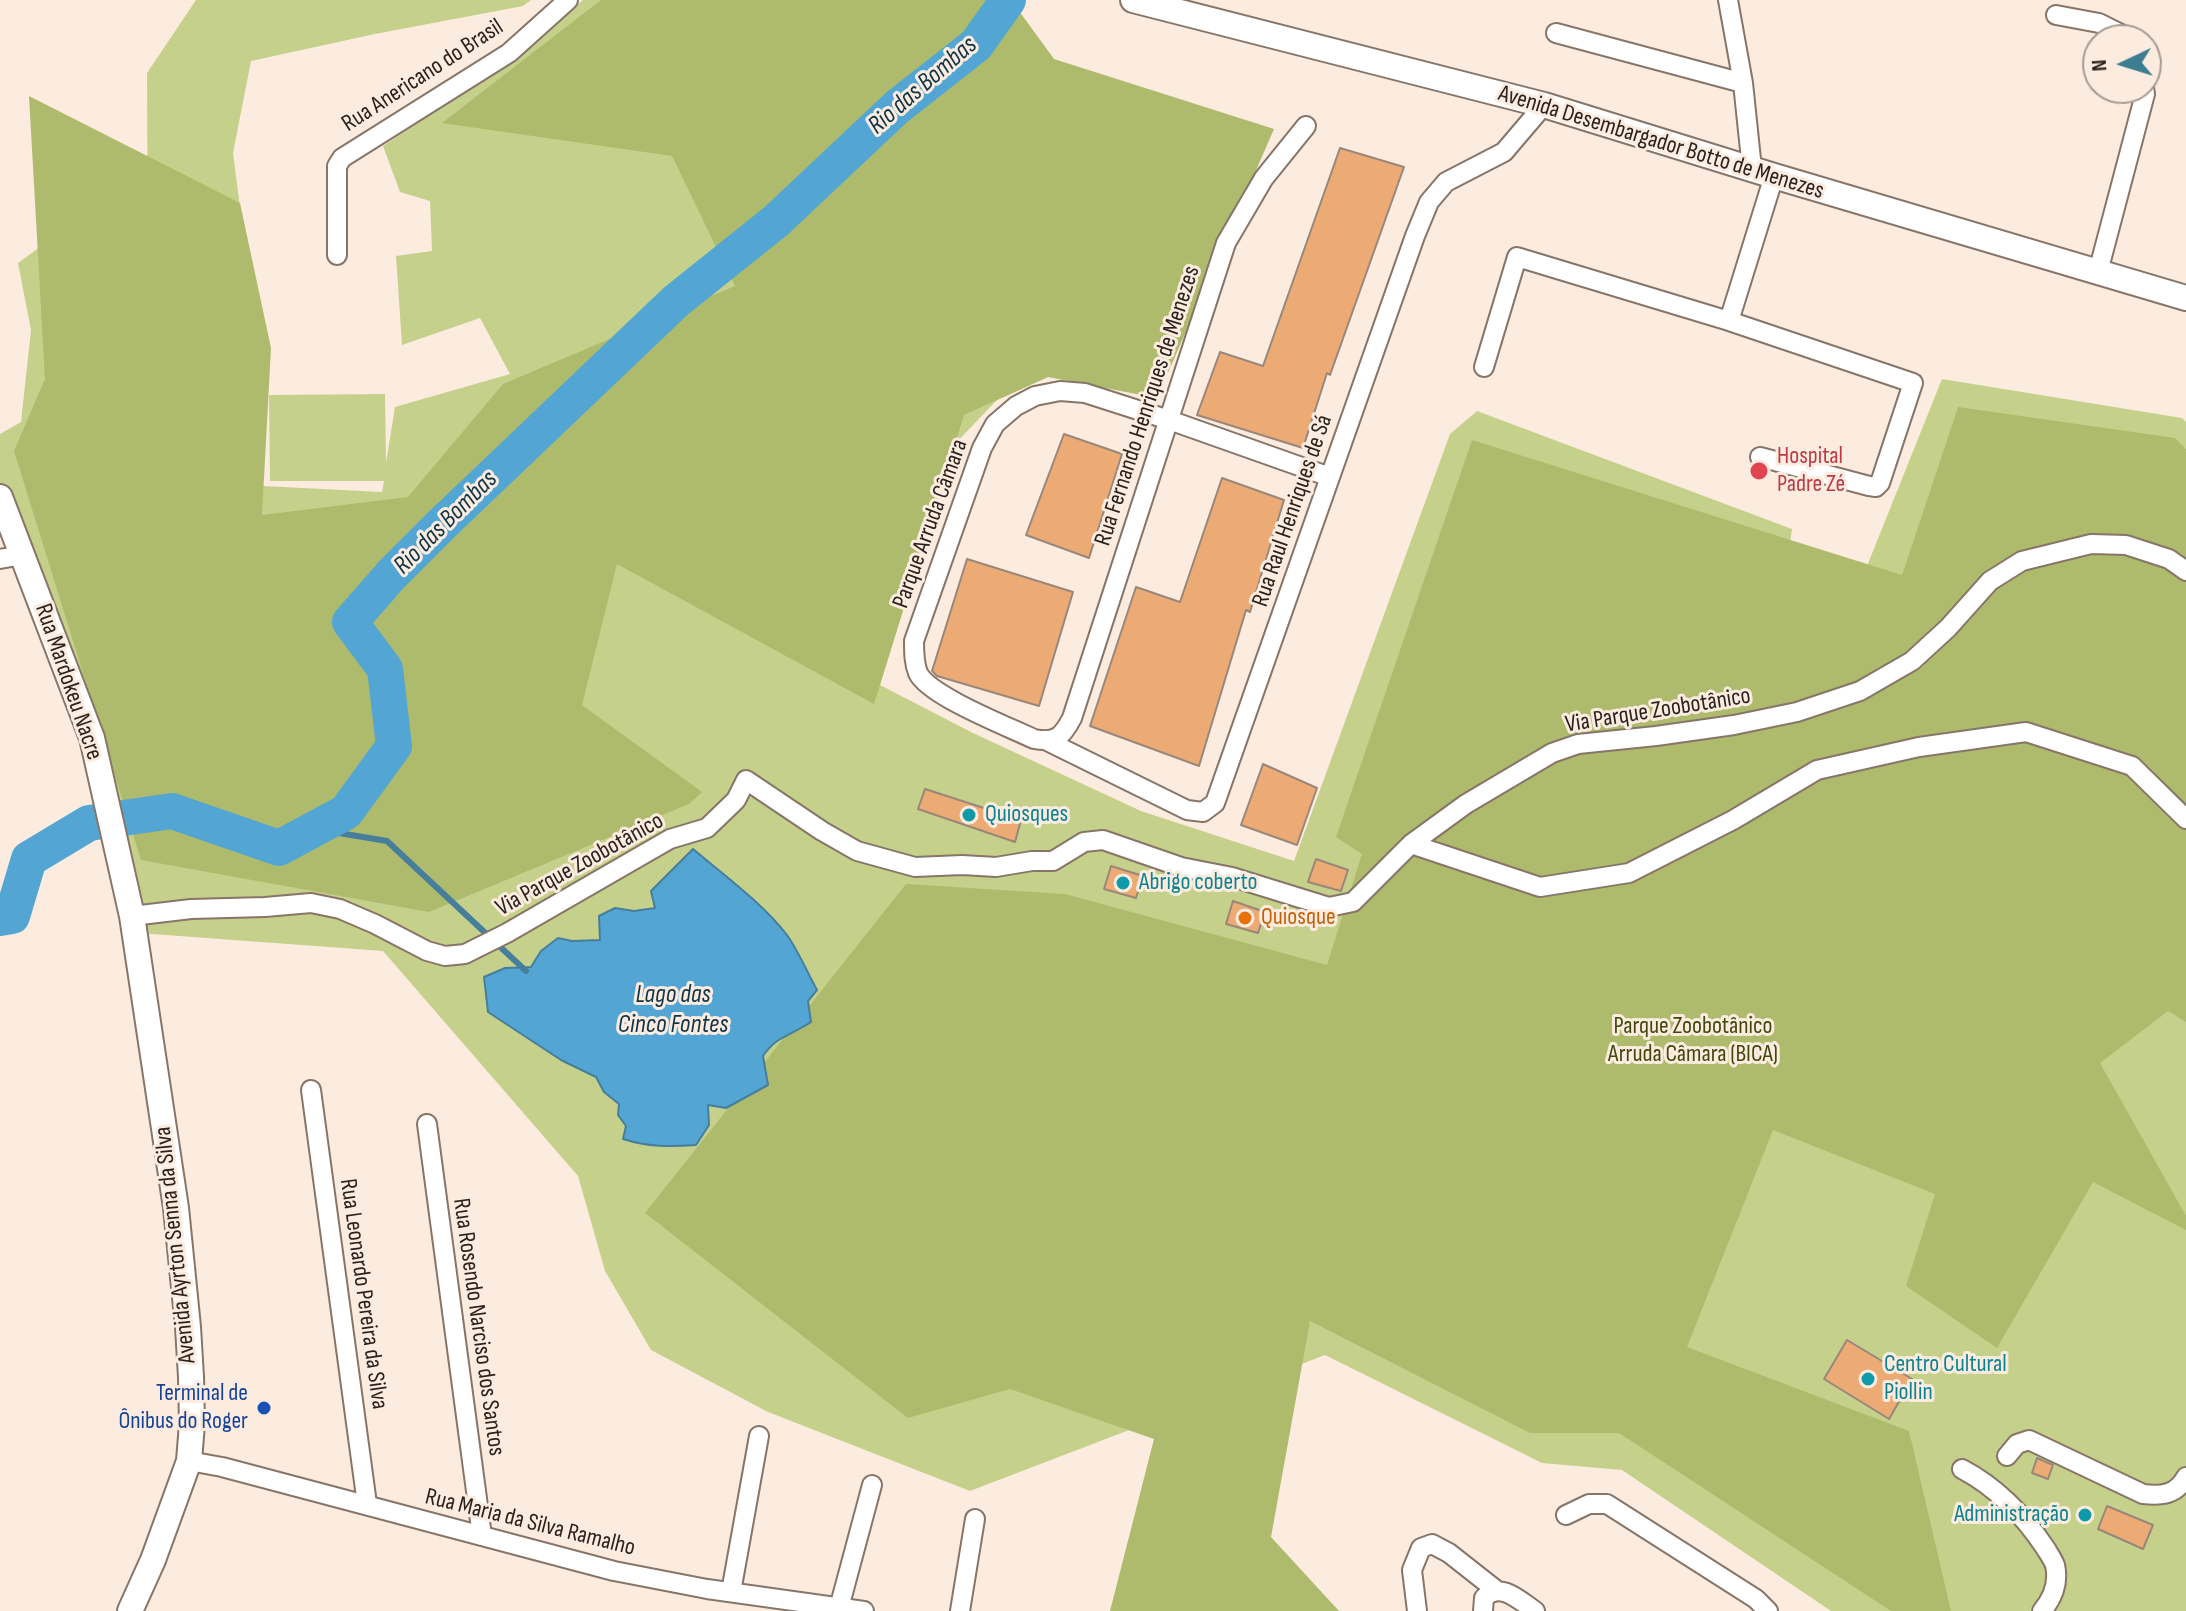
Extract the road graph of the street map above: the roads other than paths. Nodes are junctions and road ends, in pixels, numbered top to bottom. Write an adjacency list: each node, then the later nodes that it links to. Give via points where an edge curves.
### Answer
1 (568, 0): 12 (street, Rua Anericano do Brasil, via 509,53 342,158 337,166)
2 (1133, 0): 9 (main road, Avenida Desembargador Botto de Menezes)
3 (1728, 0): 7 (street)
4 (2056, 15): 5 (street)
5 (2101, 24)
6 (1556, 33): 7 (street)
7 (1743, 83): 11 (street)
8 (2142, 104): 13 (street)
9 (1544, 105): 11 (main road, Avenida Desembargador Botto de Menezes); 19 (street, Rua Raul Henriques de Sá, via 1504,152 1446,182 1429,202)
10 (1306, 126): 17 (street, Rua Fernando Henriques de Menezes, via 1264,178 1226,243)
11 (1763, 173): 13 (main road, Avenida Desembargador Botto de Menezes); 15 (street)
12 (337, 255)
13 (2098, 272): 14 (main road, Avenida Desembargador Botto de Menezes)
14 (2186, 298)
15 (1729, 321): 16 (street, via 1517,257); 18 (street, via 1913,383 1876,487)
16 (1484, 367)
17 (1169, 420): 19 (street, Parque Arruda Câmara); 23 (street, Rua Fernando Henriques de Menezes, via 1072,718 1066,730); 23 (street, Parque Arruda Câmara, via 1085,393 1060,391 1016,406 995,424 982,448 914,641 915,660 924,681 939,693)
18 (1760, 457)
19 (1330, 477): 23 (street, Rua Raul Henriques de Sá, via 1215,803 1203,812 1187,810)
20 (0, 497): 21 (main road, Rua Mardokeu Nacre)
21 (12, 557): 26 (main road, Rua Mardokeu Nacre, via 92,738)
22 (2186, 571): 25 (street, Via Parque Zoobotânico, via 2169,559 2126,545 2091,544 2022,561 1990,581 1912,661 1860,691 1734,725 1578,744 1552,753 1466,804)
23 (1047, 741)
24 (2186, 819): 25 (street, via 2132,766 2026,732 1919,747 1817,770 1629,873 1540,887)
25 (1411, 844): 27 (street, Via Parque Zoobotânico, via 1353,902 1329,907 1103,840 1084,842 1053,861 915,867 857,851 746,780 736,800 707,828 670,839 465,954 445,956 340,909 311,903)
26 (122, 871): 27 (main road, Avenida Ayrton Senna da Silva)
27 (132, 916): 32 (main road, Avenida Ayrton Senna da Silva, via 183,1268 191,1377)
28 (311, 1090): 36 (street, Rua Leonardo Pereira da Silva)
29 (427, 1124): 39 (street, Rua Rosendo Narciso dos Santos)
30 (759, 1436): 41 (street)
31 (2007, 1456): 34 (street, via 2029,1440 2143,1494 2159,1496 2172,1493)
32 (189, 1461): 36 (street, Rua Maria da Silva Ramalho); 43 (main road, Avenida Ayrton Senna da Silva)
33 (1962, 1469): 50 (street, via 1988,1485 2031,1526 2054,1563 2056,1583)
34 (2186, 1477)
35 (872, 1485): 42 (street)
36 (367, 1504): 39 (street, Rua Maria da Silva Ramalho)
37 (1566, 1515): 49 (street, via 1589,1504 1607,1504)
38 (975, 1519): 45 (street)
39 (482, 1536): 41 (street, Rua Maria da Silva Ramalho, via 614,1571)
40 (1496, 1590): 46 (street, via 1432,1544 1421,1548 1412,1570); 47 (street, via 1484,1598); 48 (street)
41 (731, 1592): 42 (street, Rua Maria da Silva Ramalho)
42 (839, 1608): 44 (street, Rua Maria da Silva Ramalho)
43 (130, 1611)
44 (864, 1611)
45 (960, 1611)
46 (1417, 1611)
47 (1483, 1611)
48 (1535, 1611)
49 (1768, 1611)
50 (2042, 1611)

